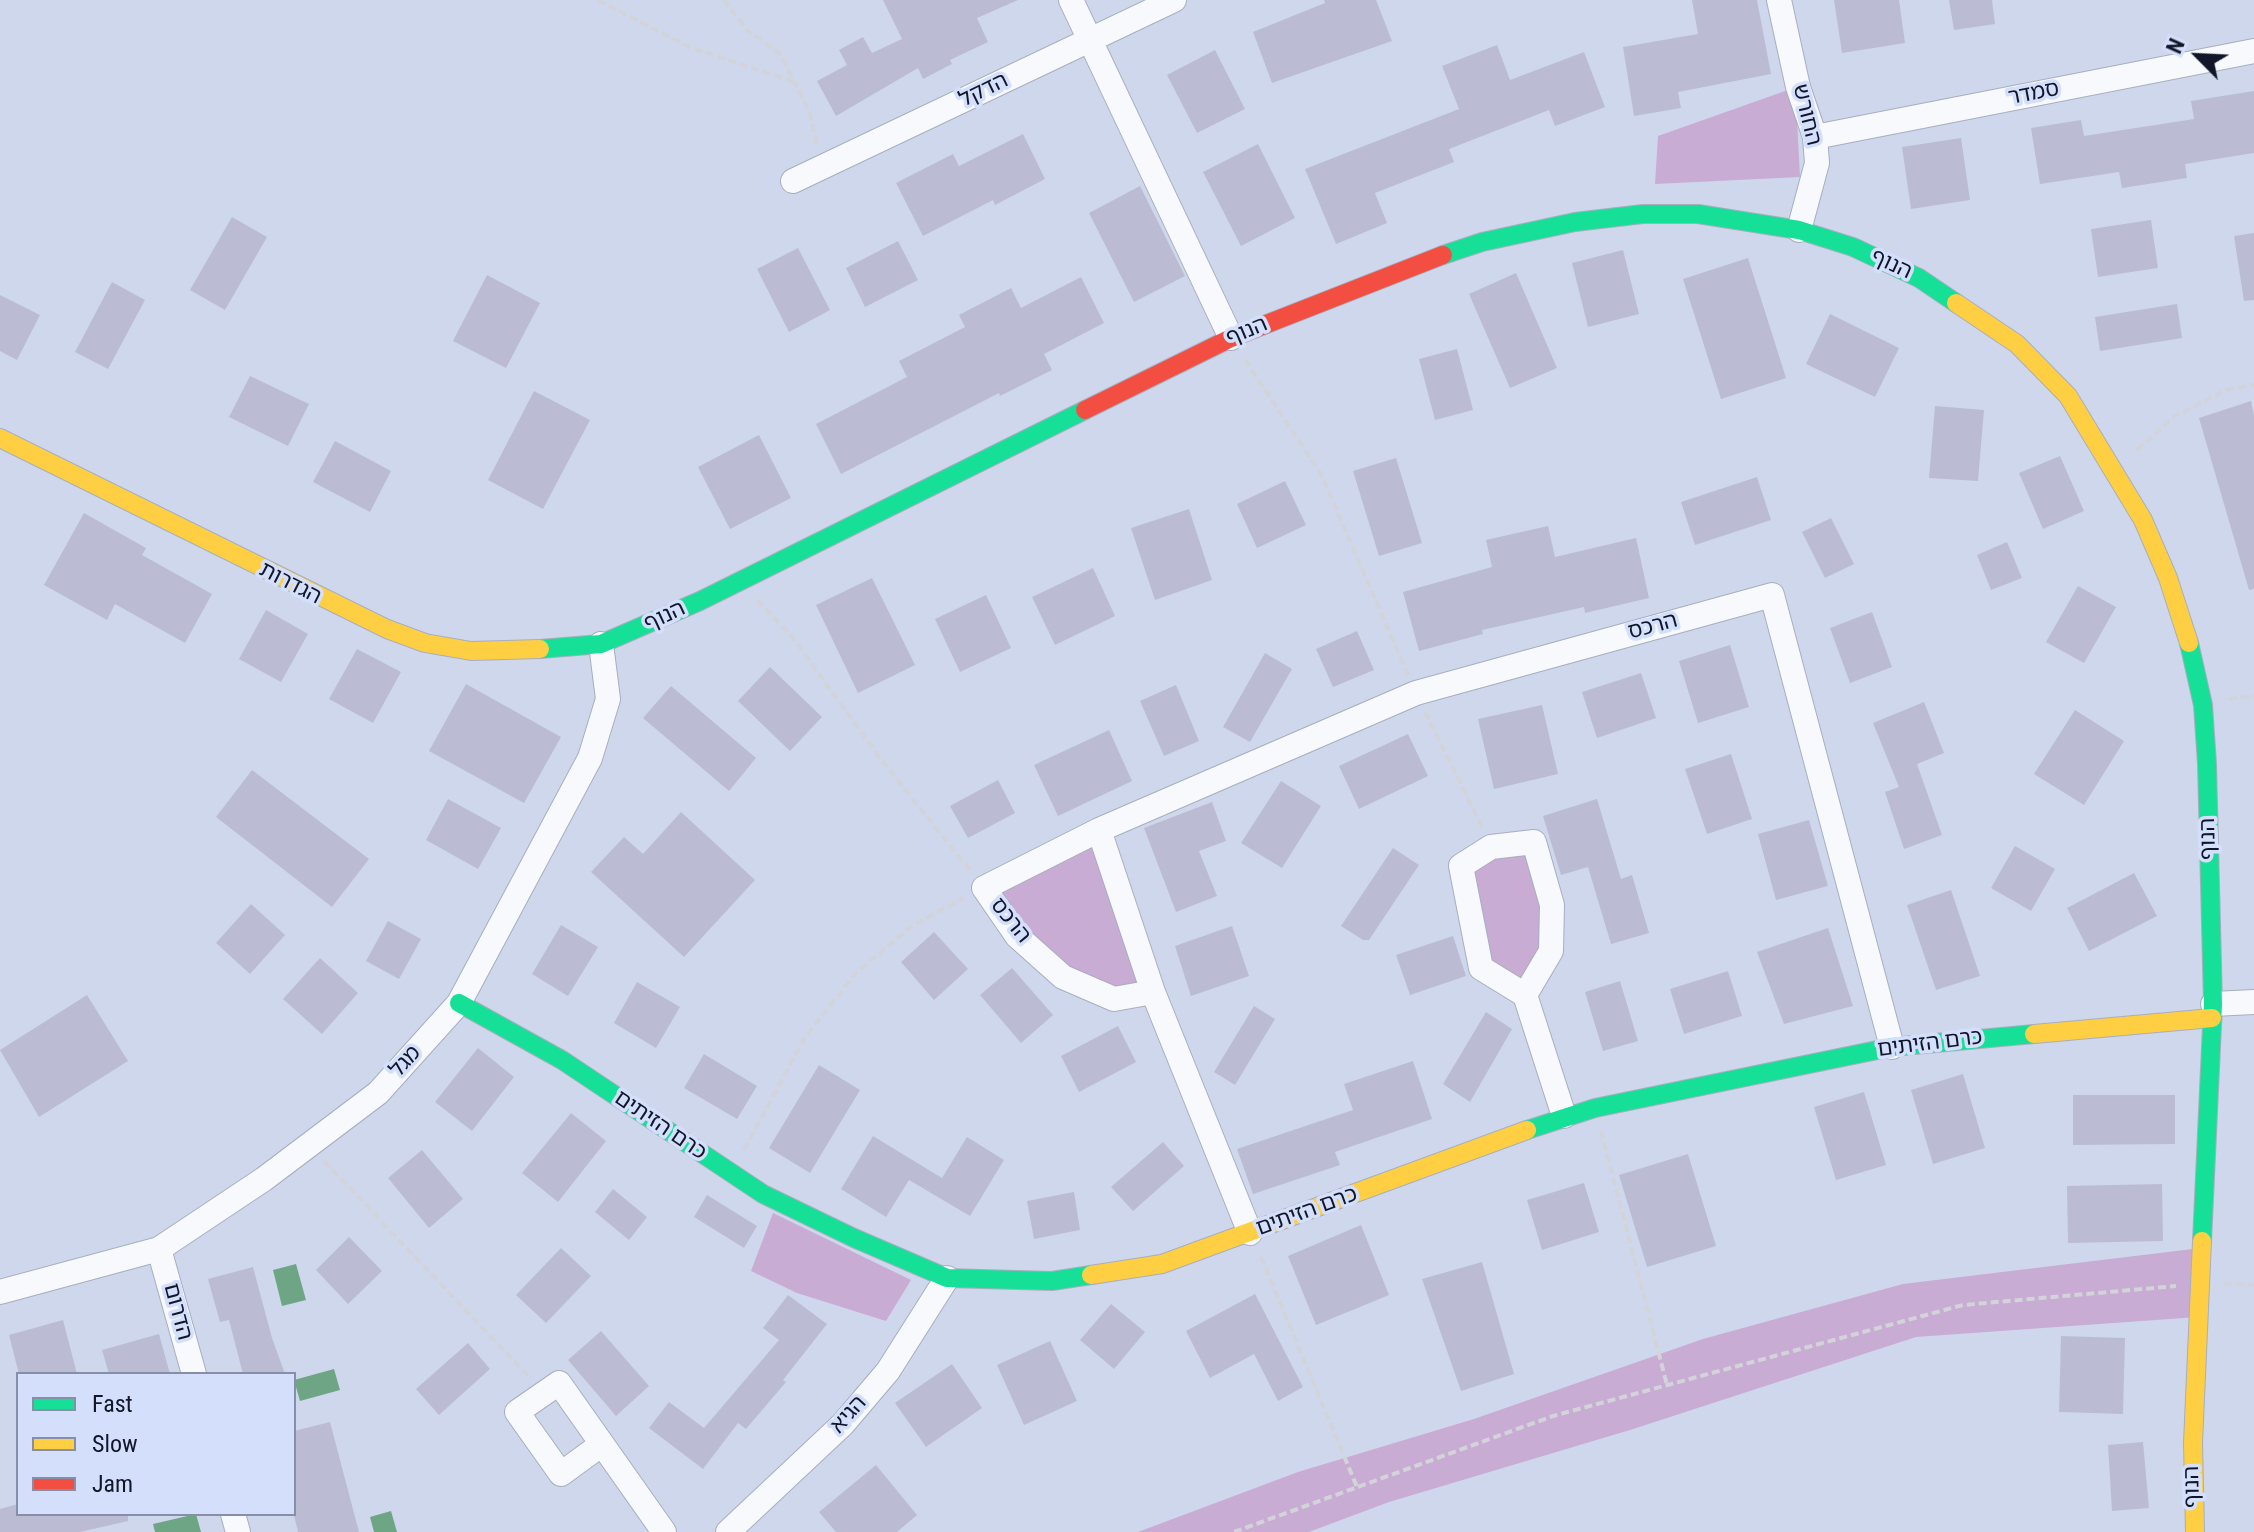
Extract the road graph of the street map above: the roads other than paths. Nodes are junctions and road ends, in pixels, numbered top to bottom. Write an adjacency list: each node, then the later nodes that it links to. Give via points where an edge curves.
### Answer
1 (1071, 0): 4 (street)
2 (1174, 0): 4 (street, הדקל)
3 (1779, 0): 6 (street, החורש)
4 (1090, 40): 7 (street, הדקל); 9 (street)
5 (2254, 51): 6 (street, סמדר)
6 (1815, 137): 8 (street, החורש, via 1817,163)
7 (793, 181)
8 (1799, 230): 9 (street, הנוף, via 1698,214 1575,222 1482,242); 17 (street, הנוף, via 1853,247 1919,278 2017,344 2068,396 2143,520 2173,591 2203,705)
9 (1231, 338): 11 (street, הנוף, via 700,601)
10 (0, 438): 11 (street, הגדרות, via 338,608 425,643 471,651)
11 (601, 644): 16 (street, מגל, via 608,699 590,758)
12 (1099, 830): 13 (street); 13 (street, הרכס, via 984,888 1017,936 1063,977 1114,999); 18 (street, הרכס, via 1416,693 1772,595)
13 (1153, 992): 20 (street)
14 (1525, 995): 14 (street, via 1551,951 1552,905 1534,842 1491,847 1461,866 1481,968); 19 (street)
15 (2254, 1002): 17 (street)
16 (459, 1003): 21 (street, מגל, via 378,1093); 22 (street, כרם הזיתים, via 562,1060 763,1194)
17 (2212, 1011): 18 (street, כרם הזיתים); 28 (street, הנוף, via 2193,1443)
18 (1892, 1047): 19 (street, כרם הזיתים)
19 (1564, 1116): 20 (street, כרם הזיתים)
20 (1250, 1233): 22 (street, כרם הזיתים, via 1162,1264 1052,1281)
21 (159, 1249): 23 (street, מגל); 24 (street, הדרום)
22 (947, 1278): 27 (street, הגיא, via 888,1371 843,1424)
23 (0, 1292)
24 (193, 1372)
25 (602, 1444): 25 (street, via 559,1383 517,1412 561,1474); 26 (street)
26 (664, 1532)
27 (728, 1532)
28 (2195, 1532)

